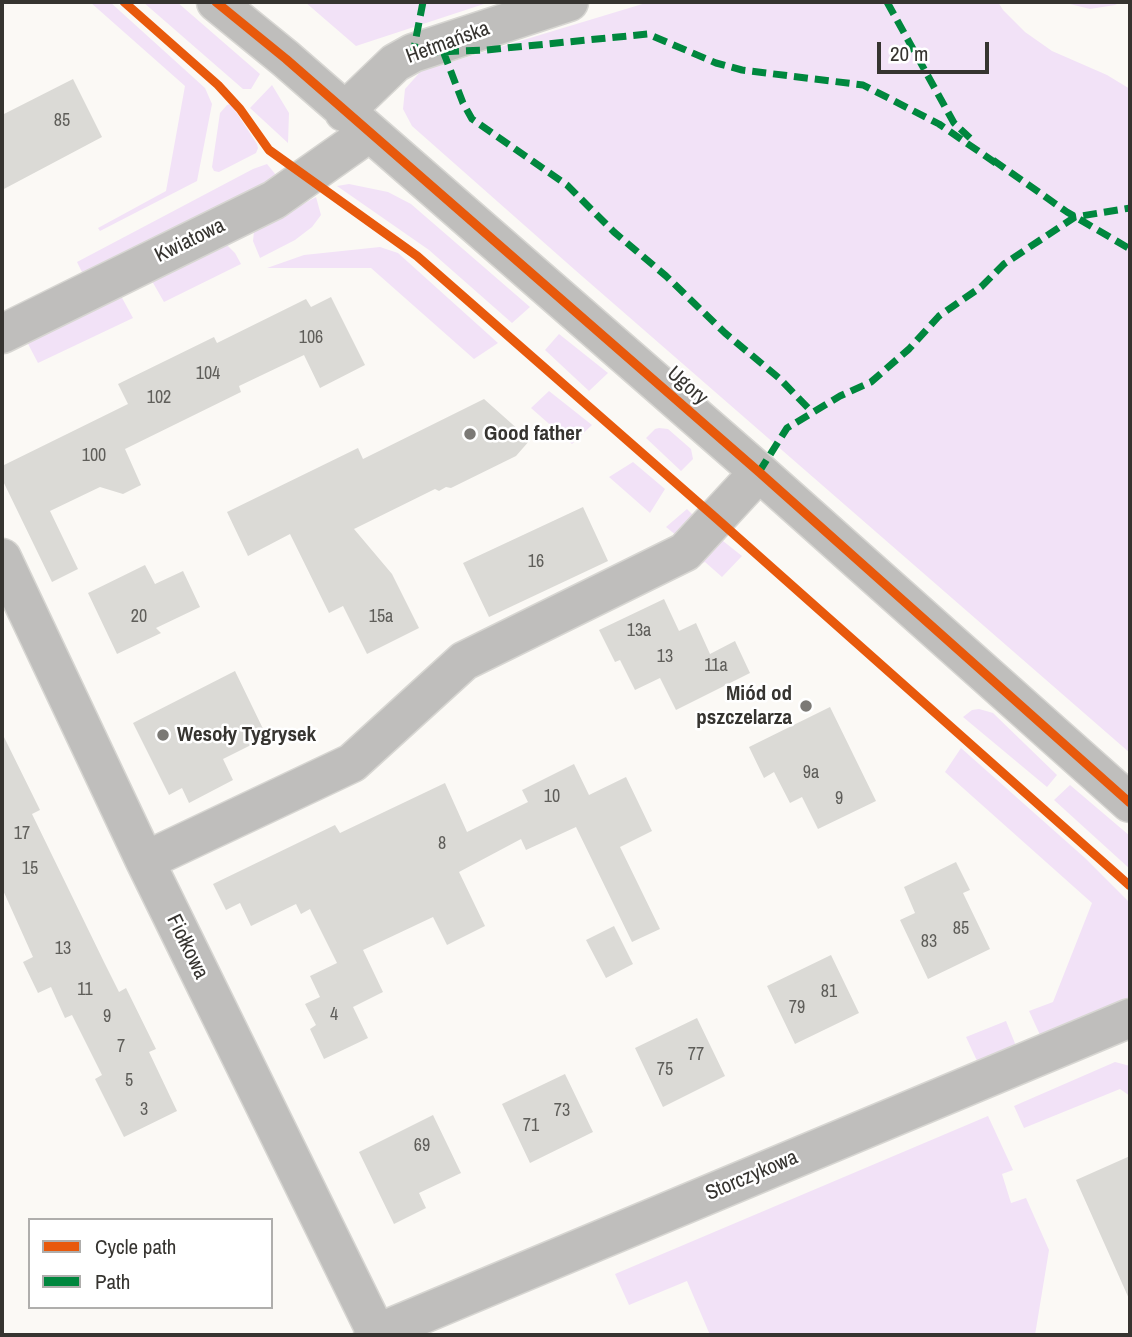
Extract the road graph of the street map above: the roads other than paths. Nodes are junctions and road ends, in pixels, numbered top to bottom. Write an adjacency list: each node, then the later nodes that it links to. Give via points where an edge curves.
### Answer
1 (216, 2): 3 (street, Ugory)
2 (569, 2): 3 (street, Hetmańska, via 395,62)
3 (357, 123): 4 (street, Kwiatowa, via 274,200); 5 (street, Ugory)
4 (2, 334)
5 (759, 472): 7 (street, Ugory); 8 (street, via 685,552 464,661 352,763)
6 (2, 558): 8 (street, Fiołkowa)
7 (1130, 803)
8 (145, 861): 10 (street, Fiołkowa)
9 (1130, 1018): 10 (street, Storczykowa)
10 (375, 1335)

